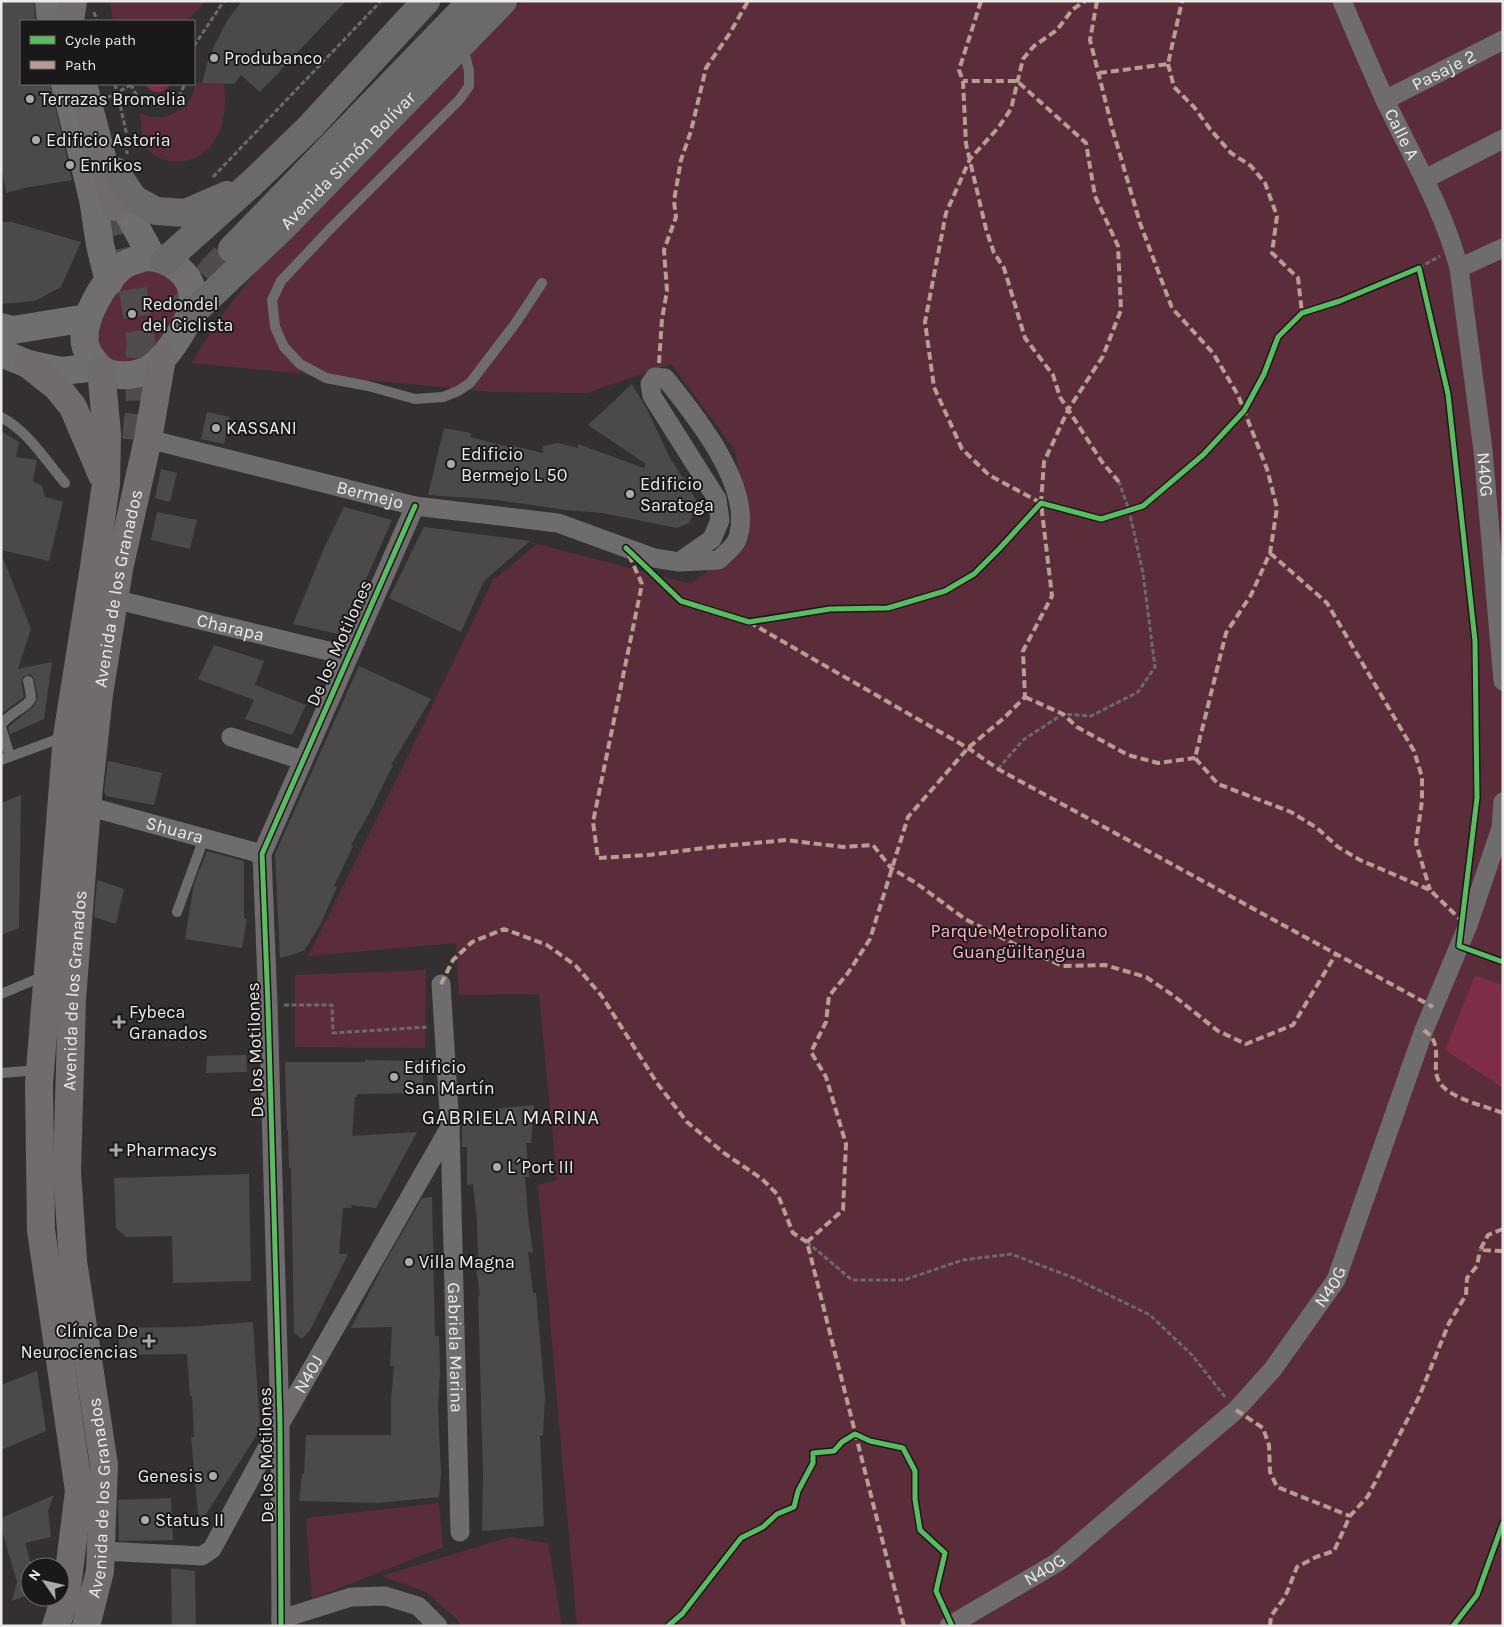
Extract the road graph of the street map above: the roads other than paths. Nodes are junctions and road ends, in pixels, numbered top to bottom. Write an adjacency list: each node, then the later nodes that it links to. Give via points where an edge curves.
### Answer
1 (49, 1): 8 (street)
2 (73, 1): 9 (main road)
3 (79, 1): 10 (street)
4 (426, 1): 19 (highway, via 310,127)
5 (472, 1): 21 (highway)
6 (503, 1): 12 (highway, Avenida Simón Bolívar)
7 (1342, 1): 15 (street, Calle A)
8 (51, 20)
9 (70, 20)
10 (81, 20)
11 (1503, 40): 15 (street, Pasaje 2)
12 (462, 44): 26 (lane, via 469,86 460,99 281,281 272,300 275,327 284,347 300,364 326,378 415,399 442,397 458,392 470,383); 27 (highway, Avenida Simón Bolívar, via 282,227)
13 (64, 85): 25 (street, via 93,199)
14 (97, 89): 17 (street); 20 (main road)
15 (1385, 100): 18 (street, Calle A)
16 (1503, 139): 18 (street)
17 (121, 164): 19 (highway, via 134,199 156,211 185,214); 23 (street, via 122,202)
18 (1425, 179): 24 (street, Calle A)
19 (251, 184): 23 (highway)
20 (115, 207)
21 (232, 248)
22 (1503, 248): 24 (street)
23 (158, 259): 25 (street, via 136,260 122,267); 27 (street, via 177,267 187,279 193,300)
24 (1459, 268): 44 (street, N40G, via 1483,450)
25 (109, 282): 28 (street)
26 (542, 284)
27 (190, 315): 31 (street)
28 (87, 318): 29 (street, via 13,330); 33 (street, via 85,344 90,357)
29 (1, 327)
30 (1, 353): 32 (street)
31 (162, 358): 33 (street, via 141,373 113,375); 35 (main road, Avenida de los Granados)
32 (28, 364): 33 (street, via 61,371); 36 (main road, via 57,387 73,407)
33 (100, 368): 36 (main road, Avenida de los Granados, via 107,434)
34 (1, 417): 37 (lane, via 34,444)
35 (148, 439): 38 (street, Bermejo); 40 (main road, Avenida de los Granados)
36 (118, 480): 40 (main road); 46 (main road, Avenida de los Granados)
37 (65, 483)
38 (415, 506): 39 (street, Bermejo, via 558,523 654,558); 42 (street, De los Motilones)
39 (679, 562): 39 (street, Bermejo, via 719,560 736,542 741,522 739,500 733,478 704,428 665,378 655,377 650,384 652,396 717,499 720,520 712,539)
40 (119, 569): 41 (main road, Avenida de los Granados)
41 (113, 599): 42 (street, Charapa); 51 (main road, Avenida de los Granados)
42 (349, 656): 49 (street, De los Motilones)
43 (28, 681): 45 (lane, via 31,697 27,705 6,718)
44 (1503, 682)
45 (1, 726): 48 (lane)
46 (67, 736): 48 (lane); 55 (main road, Avenida de los Granados)
47 (231, 737): 49 (street)
48 (6, 759)
49 (302, 760): 53 (street, De los Motilones)
50 (1503, 802): 69 (street, N40G, via 1500,828 1468,925 1424,1030 1336,1280 1273,1369 1236,1410 1058,1562)
51 (87, 806): 52 (street, Shuara); 63 (main road, Avenida de los Granados, via 72,999 67,1171 73,1261 104,1465)
52 (204, 838): 53 (street, Shuara); 54 (lane)
53 (262, 854): 61 (street, De los Motilones)
54 (177, 912)
55 (47, 975): 57 (lane); 58 (main road, Avenida de los Granados)
56 (441, 984): 60 (street, Gabriela Marina)
57 (1, 994)
58 (40, 1070): 59 (lane); 65 (main road, Avenida de los Granados, via 41,1230 79,1491 66,1595)
59 (1, 1073)
60 (450, 1127): 61 (street, N40J); 62 (street, Gabriela Marina)
61 (280, 1424): 63 (street, N40J, via 212,1550 202,1556); 64 (street, De los Motilones)
62 (460, 1532)
63 (101, 1561): 66 (main road, Avenida de los Granados); 67 (main road, via 106,1603)
64 (281, 1622): 68 (street, via 351,1597 385,1596 418,1606)
65 (56, 1626)
66 (86, 1626)
67 (100, 1626)
68 (438, 1626)
69 (949, 1626)

